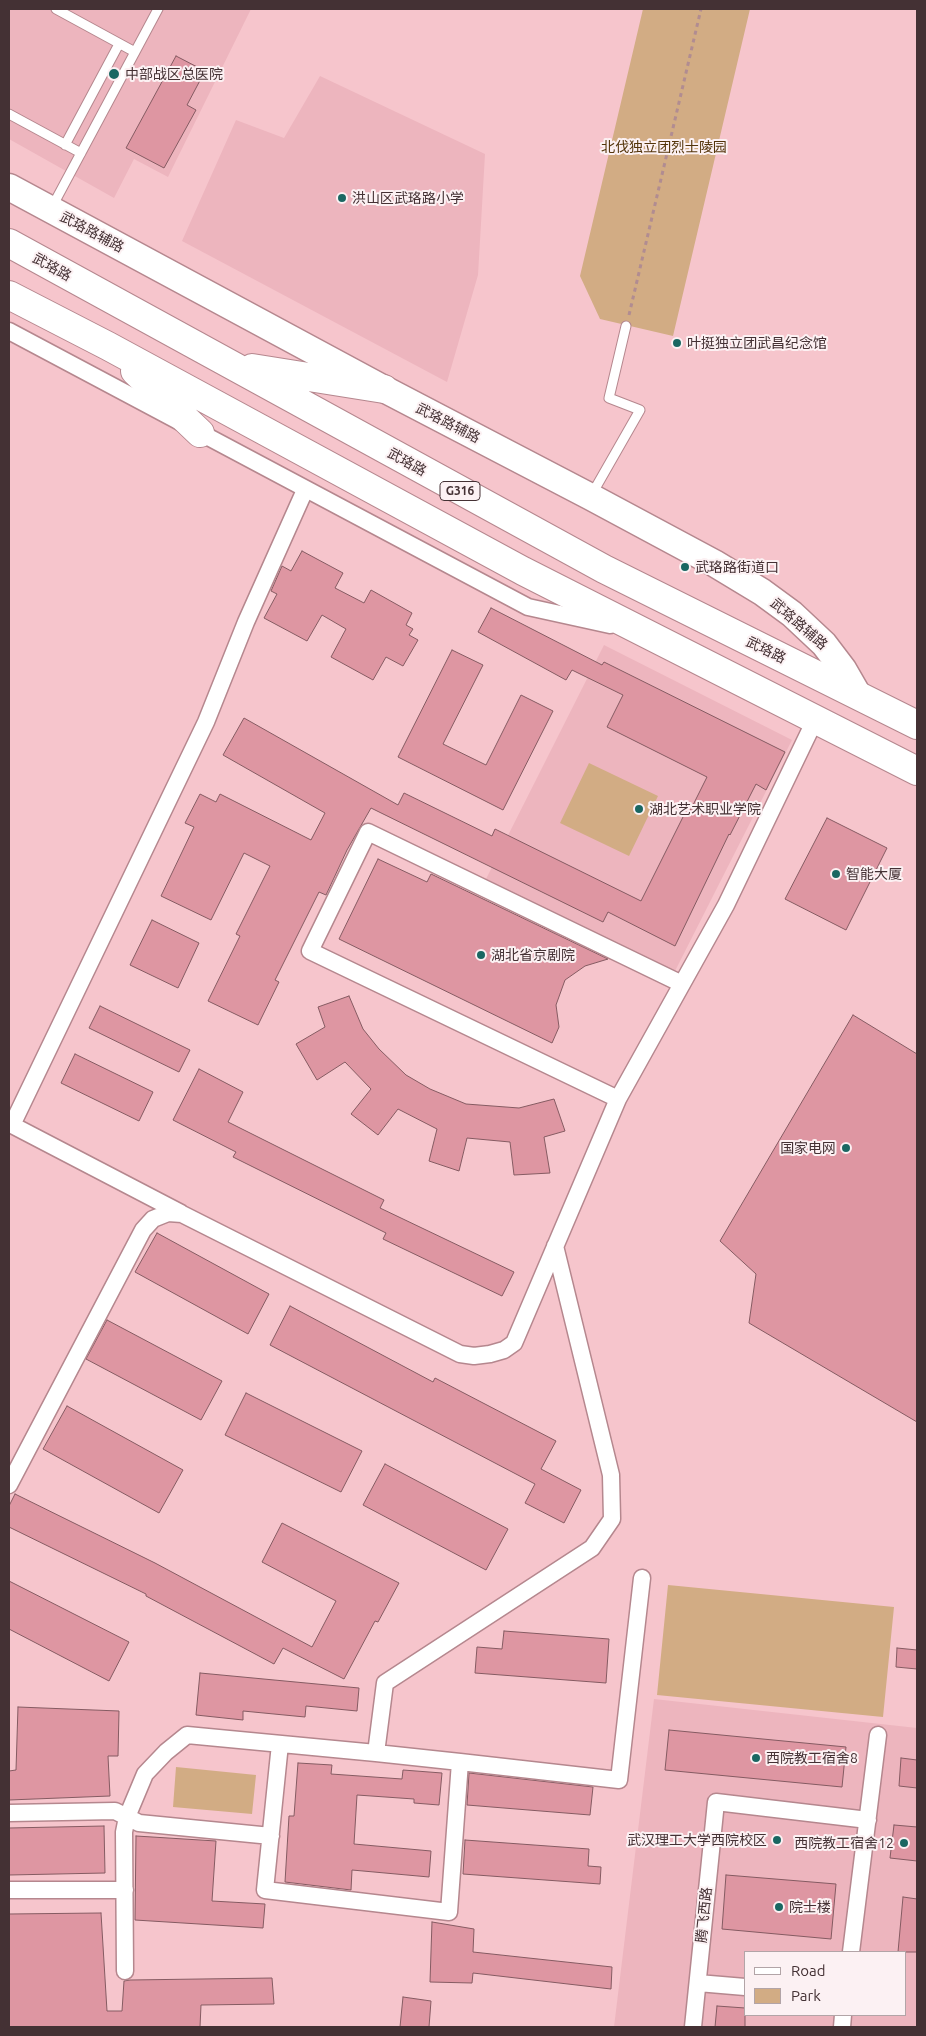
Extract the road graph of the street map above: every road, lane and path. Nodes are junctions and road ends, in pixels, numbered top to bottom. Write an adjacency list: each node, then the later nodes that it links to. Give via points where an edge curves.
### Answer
1 (56, 9): 4 (lane)
2 (158, 9): 5 (lane)
3 (701, 9): 13 (path)
4 (119, 44): 5 (lane); 7 (lane)
5 (135, 52): 8 (lane)
6 (9, 114): 7 (lane)
7 (65, 145): 8 (lane)
8 (81, 153): 10 (lane)
9 (9, 187): 10 (main road, 武珞路辅路)
10 (50, 209): 17 (main road, 武珞路辅路)
11 (9, 243): 16 (highway, 武珞路 / G316)
12 (9, 295): 15 (highway)
13 (626, 326): 20 (lane, via 608,398 640,410)
14 (9, 331): 18 (street)
15 (108, 346): 18 (highway); 21 (highway, via 317,461)
16 (232, 365): 17 (highway); 22 (highway, 武珞路 / G316, via 604,569)
17 (384, 390): 20 (main road, 武珞路辅路)
18 (200, 433): 19 (street)
19 (305, 490): 21 (street, via 528,607); 28 (street, via 206,722 12,1126)
20 (591, 497): 22 (main road, 武珞路辅路, via 714,563 792,614 824,644)
21 (640, 631): 23 (highway)
22 (858, 695): 24 (highway, 武珞路 / G316)
23 (814, 720): 25 (highway); 26 (street, via 726,905)
24 (917, 725)
25 (917, 771)
26 (682, 984): 27 (street); 27 (street, via 368,832 310,951)
27 (618, 1099): 29 (street)
28 (182, 1214): 29 (street, via 460,1354 474,1356 504,1350 514,1344); 30 (street, via 168,1213 152,1219 143,1230)
29 (555, 1246): 34 (street, via 611,1475 612,1519 592,1548 385,1683)
30 (9, 1485)
31 (642, 1578): 35 (street, via 619,1780)
32 (878, 1735): 38 (street)
33 (280, 1744): 34 (street); 37 (street, via 187,1735 145,1774); 39 (street)
34 (376, 1753): 35 (street)
35 (460, 1762): 39 (street, via 450,1912 265,1890)
36 (9, 1814): 37 (street, via 115,1811)
37 (127, 1817): 39 (street, via 139,1823); 41 (street)
38 (868, 1820): 42 (street); 44 (street, 腾飞西路, via 716,1802)
39 (271, 1836)
40 (9, 1890): 41 (street)
41 (124, 1890): 43 (street)
42 (851, 1951)
43 (125, 1971)
44 (698, 1983): 45 (street); 46 (street, 腾飞西路)
45 (744, 1988)
46 (693, 2027)

